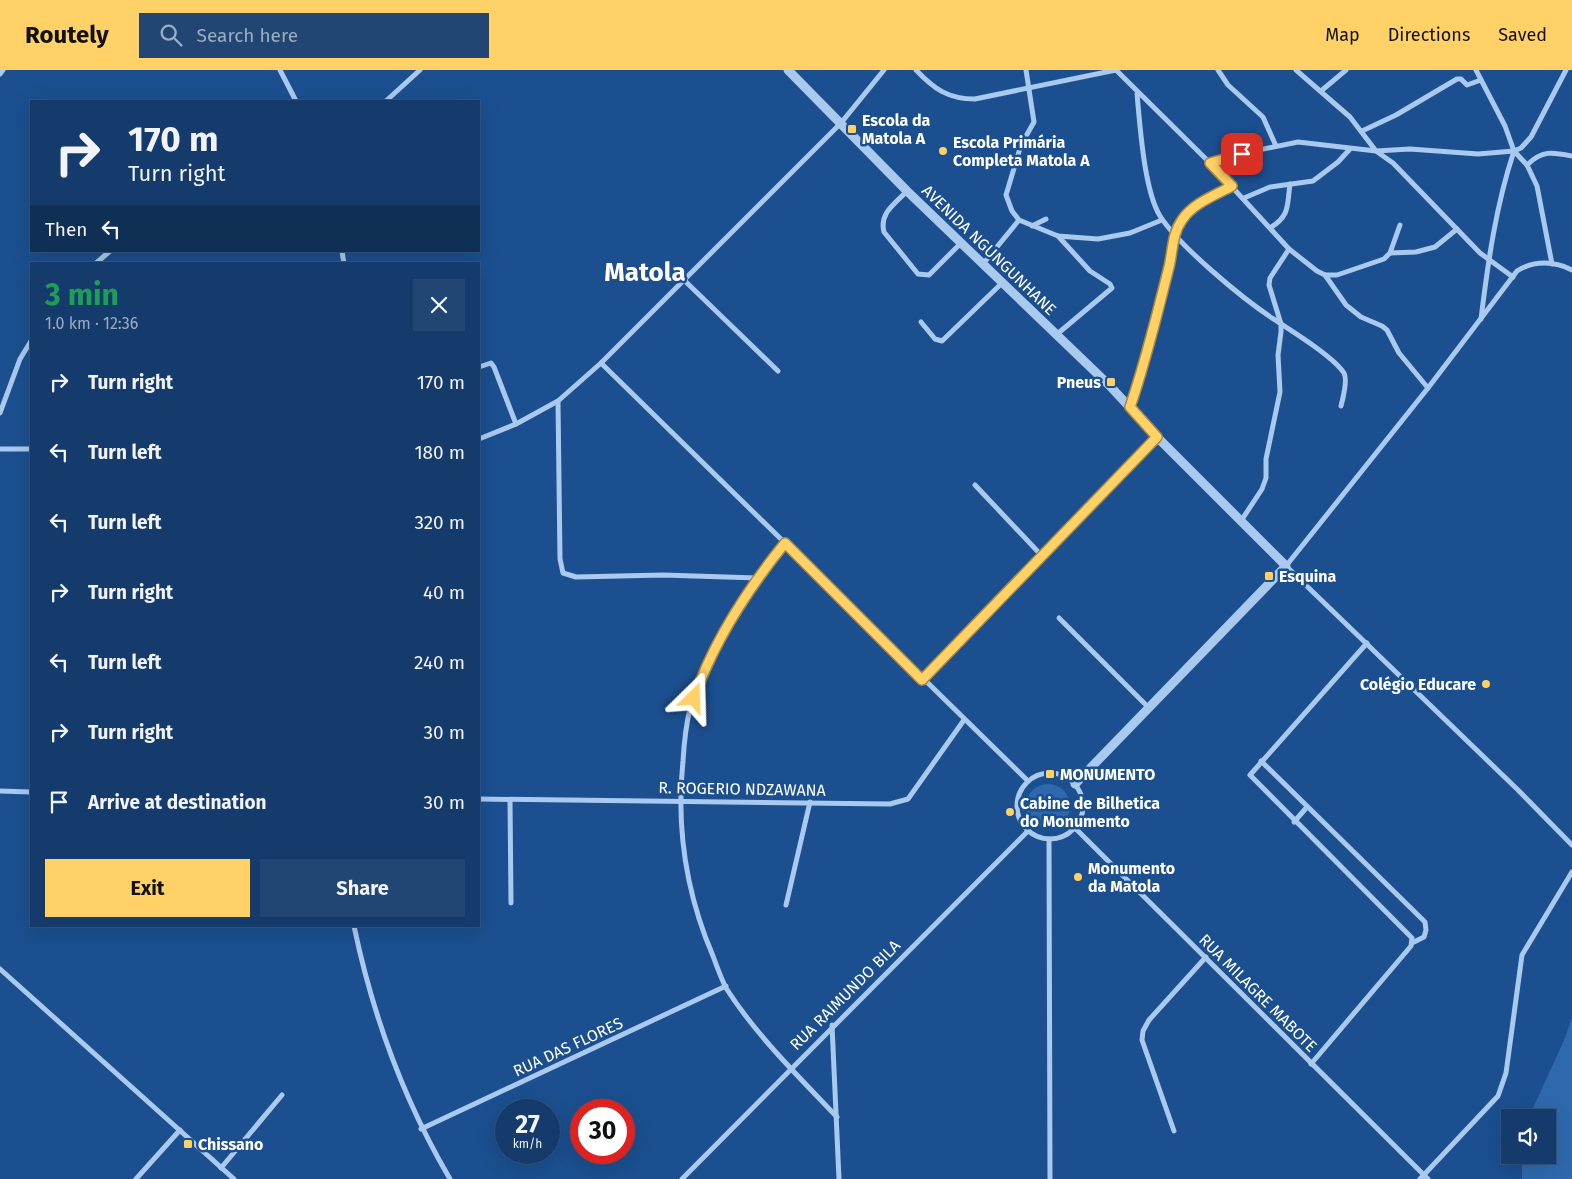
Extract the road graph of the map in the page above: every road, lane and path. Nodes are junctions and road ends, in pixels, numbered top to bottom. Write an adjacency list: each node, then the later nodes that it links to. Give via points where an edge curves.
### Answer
1 (3, 70): 14 (street)
2 (280, 70): 19 (street)
3 (420, 70): 20 (street)
4 (788, 70): 21 (street, AVENIDA NGUNGUNHANE)
5 (884, 70): 21 (street)
6 (916, 70): 16 (street, via 939,92 958,98 975,99)
7 (1026, 70): 16 (street)
8 (1116, 70): 16 (street); 18 (street)
9 (1218, 70): 23 (street, via 1228,85 1263,117)
10 (1296, 70): 17 (street)
11 (1346, 70): 17 (street)
12 (1476, 70): 15 (street)
13 (1566, 70): 26 (street, via 1531,137)
14 (0, 74)
15 (1481, 80): 22 (street, via 1464,85 1461,79 1456,79); 26 (street)
16 (1029, 87): 35 (street, via 1034,122 1021,145 1006,195)
17 (1321, 91): 22 (street)
18 (1137, 94): 28 (street); 36 (street, via 1147,170)
19 (295, 100)
20 (387, 100)
21 (841, 123): 32 (street, AVENIDA NGUNGUNHANE); 54 (street)
22 (1362, 131): 25 (street)
23 (1276, 146): 24 (street, via 1298,142); 28 (street)
24 (1350, 149): 25 (street); 30 (street, via 1313,180)
25 (1376, 151): 26 (street, via 1410,149 1478,154); 40 (street, via 1393,163)
26 (1514, 151): 29 (street); 47 (street, via 1502,190)
27 (1572, 156): 29 (street, via 1541,154)
28 (1210, 163): 31 (street)
29 (1527, 165): 49 (street, via 1539,192)
30 (1290, 184): 33 (street, via 1270,186); 39 (street, via 1285,215 1282,221)
31 (1232, 186): 33 (street); 41 (street, via 1190,211)
32 (907, 191): 43 (street, AVENIDA NGUNGUNHANE); 43 (street, via 885,213 882,224 884,232 918,274 929,275)
33 (1244, 198): 39 (street)
34 (1046, 219): 38 (street)
35 (1019, 220): 38 (street); 50 (street)
36 (1162, 220): 41 (street); 42 (street, via 1115,237)
37 (1400, 225): 46 (street)
38 (1032, 226): 42 (street)
39 (1270, 228): 44 (street)
40 (1457, 229): 46 (street, via 1434,247); 47 (street)
41 (1174, 234): 58 (street, via 1246,300); 67 (street, via 1170,261)
42 (1058, 236): 59 (street, via 1081,262 1112,288)
43 (961, 243): 50 (street, AVENIDA NGUNGUNHANE)
44 (1290, 249): 52 (street); 58 (street, via 1268,286)
45 (109, 252): 48 (street)
46 (1390, 254): 52 (street, via 1338,275)
47 (1488, 260): 53 (street); 56 (street)
48 (97, 262)
49 (1552, 264): 51 (street, via 1561,264); 53 (street, via 1532,264 1517,271)
50 (983, 265): 55 (street, AVENIDA NGUNGUNHANE)
51 (1572, 270)
52 (1325, 275): 64 (street, via 1346,305 1361,318 1387,330 1399,353)
53 (1513, 277): 56 (street)
54 (685, 281): 61 (street); 63 (street)
55 (1002, 282): 57 (street, via 942,341 935,339); 59 (street, AVENIDA NGUNGUNHANE)
56 (1480, 321): 64 (street)
57 (921, 322)
58 (1281, 324): 66 (street, via 1344,372); 75 (street, via 1278,355 1280,392 1266,458 1265,484)
59 (1055, 335): 67 (street, AVENIDA NGUNGUNHANE)
60 (30, 343): 68 (street, via 20,359)
61 (601, 364): 65 (street); 76 (street)
62 (480, 367): 69 (street, via 491,364 494,367)
63 (778, 371)
64 (1428, 388): 78 (street)
65 (558, 401): 69 (street); 79 (street, via 560,559 563,573 576,577)
66 (1342, 406)
67 (1130, 407): 70 (street, AVENIDA NGUNGUNHANE)
68 (0, 413)
69 (516, 424): 71 (street)
70 (1157, 437): 75 (street, AVENIDA NGUNGUNHANE); 77 (street)
71 (480, 439)
72 (0, 449): 73 (street)
73 (30, 449)
74 (975, 485): 77 (street)
75 (1241, 520): 78 (street, AVENIDA NGUNGUNHANE)
76 (785, 543): 79 (street); 82 (street)
77 (1042, 556): 82 (street)
78 (1286, 566): 81 (street); 83 (street)
79 (757, 578): 92 (street, via 724,629 690,709)
80 (1059, 618): 83 (street)
81 (1367, 644): 85 (street); 99 (street)
82 (922, 680): 84 (street)
83 (1149, 708): 87 (street)
84 (964, 720): 86 (street); 93 (street, R. ROGERIO NDZAWANA, via 908,799 890,804)
85 (1261, 761): 94 (street); 95 (street, via 1251,778)
86 (1028, 781): 87 (street, via 1050,773 1064,776); 97 (street, via 1022,788 1017,806 1022,824)
87 (1075, 784): 96 (street, via 1083,801 1080,820)
88 (0, 791): 89 (street)
89 (30, 792)
90 (480, 799): 91 (street, R. ROGERIO NDZAWANA)
91 (510, 800): 92 (street, R. ROGERIO NDZAWANA); 101 (street)
92 (679, 800): 93 (street, R. ROGERIO NDZAWANA); 107 (street, via 686,874 698,918)
93 (810, 802): 102 (street)
94 (1307, 807): 95 (street); 104 (street, via 1425,922 1424,937)
95 (1294, 822): 104 (street, via 1411,936)
96 (1075, 828): 98 (street, via 1058,838); 105 (street, RUA MILAGRE MABOTE)
97 (1028, 831): 98 (street); 108 (street, RUA RAIMUNDO BILA)
98 (1049, 839): 123 (street)
99 (1572, 845)
100 (1572, 872): 117 (street, via 1522,955 1506,1074 1498,1096)
101 (511, 903)
102 (786, 905)
103 (354, 927): 113 (street, via 373,1008)
104 (1412, 944): 109 (street)
105 (1206, 957): 109 (street, RUA MILAGRE MABOTE); 115 (street, via 1149,1020 1143,1031 1142,1040)
106 (0, 969): 114 (street)
107 (726, 986): 110 (street, via 759,1032); 113 (street, RUA DAS FLORES)
108 (832, 1025): 110 (street, RUA RAIMUNDO BILA); 112 (street)
109 (1311, 1064): 117 (street, RUA MILAGRE MABOTE)
110 (791, 1068): 112 (street); 121 (street, RUA RAIMUNDO BILA)
111 (282, 1095): 116 (street)
112 (837, 1116): 122 (street)
113 (421, 1129): 120 (street)
114 (180, 1130): 116 (street); 118 (street)
115 (1174, 1131)
116 (221, 1168): 119 (street)
117 (1424, 1178)
118 (136, 1179)
119 (234, 1179)
120 (450, 1179)
121 (682, 1179)
122 (839, 1179)
123 (1050, 1179)

